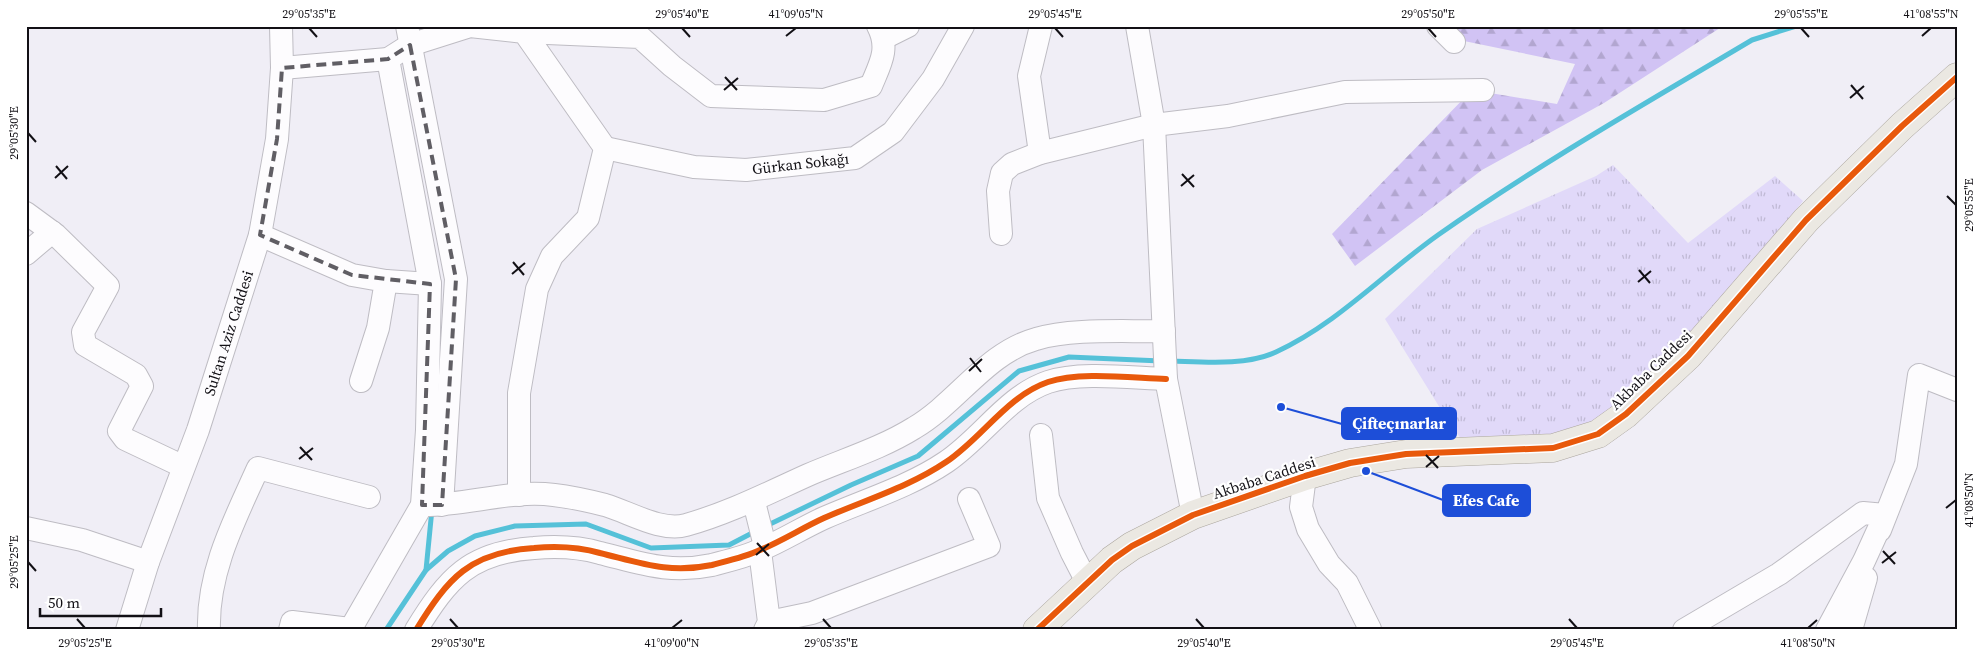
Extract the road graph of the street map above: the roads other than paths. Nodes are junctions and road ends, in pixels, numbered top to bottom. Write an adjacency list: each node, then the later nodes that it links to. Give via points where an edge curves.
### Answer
1 (281, 26): 12 (street, Sultan Aziz Caddesi)
2 (908, 26): 8 (street)
3 (963, 26): 16 (street, Gürkan Sokağı, via 933,79 893,132 855,158 746,170 694,167)
4 (1041, 26): 17 (street, via 1029,76)
5 (1137, 26): 15 (street)
6 (1438, 26): 10 (street)
7 (524, 32): 8 (street, via 640,36 711,96 824,100 871,86 883,59); 9 (street, via 470,26); 16 (street)
8 (881, 32)
9 (409, 35): 11 (street); 35 (street, via 456,280)
10 (1454, 42)
11 (388, 59): 12 (street); 24 (street)
12 (282, 68): 21 (street, Sultan Aziz Caddesi, via 278,140)
13 (1957, 77): 31 (main road, Akbaba Caddesi, via 1806,220 1688,356 1626,414 1598,434 1553,448 1406,454 1350,463)
14 (1483, 90): 15 (street, via 1345,92 1228,116)
15 (1154, 125): 17 (street); 25 (street)
16 (605, 148): 32 (street, via 588,218 552,256 537,289 520,393)
17 (1040, 153): 20 (street, via 1012,164 1002,173 998,192)
18 (26, 213): 19 (street)
19 (52, 232): 22 (street); 30 (street, via 108,286 82,332 85,344 136,375 142,386 120,431 125,439)
20 (1001, 234)
21 (260, 235): 23 (street, via 352,275); 30 (street, Sultan Aziz Caddesi, via 198,430)
22 (26, 254)
23 (386, 281): 24 (street); 27 (street, via 378,328)
24 (430, 284): 35 (street, via 427,430)
25 (1164, 332): 26 (street); 36 (street, via 1057,334 1020,345 990,364 915,428)
26 (1166, 374): 37 (street); 40 (street, via 1072,377 1039,386 1018,398 960,452 931,472)
27 (361, 381)
28 (1957, 390): 38 (street, via 1919,375 1906,464)
29 (1041, 435): 42 (street, via 1048,498)
30 (182, 466): 41 (street, Sultan Aziz Caddesi)
31 (1305, 476): 37 (main road, Akbaba Caddesi); 44 (street, via 1300,506 1308,529 1329,564 1347,583)
32 (519, 495): 35 (street); 36 (street, via 552,495 606,506 652,523 683,526)
33 (369, 496): 46 (street, via 258,468 223,546 208,610)
34 (969, 499): 43 (street, via 989,546 812,613)
35 (432, 505): 48 (street)
36 (755, 506): 40 (street)
37 (1193, 514): 42 (main road, Akbaba Caddesi, via 1132,546)
38 (1885, 515): 51 (street, via 1863,513 1779,574); 52 (street); 53 (street)
39 (26, 528): 41 (street, via 82,540)
40 (762, 546): 43 (street); 49 (street, via 712,565 668,569 586,550 545,547 506,550 480,559 452,580 430,606)
41 (148, 562): 45 (street, Sultan Aziz Caddesi)
42 (1087, 582): 50 (main road, Akbaba Caddesi)
43 (767, 626)
44 (1370, 629)
45 (127, 630)
46 (209, 630)
47 (290, 630): 48 (street, via 292,622)
48 (350, 630)
49 (416, 630)
50 (1037, 630)
51 (1684, 630)
52 (1827, 630)
53 (1851, 630)

